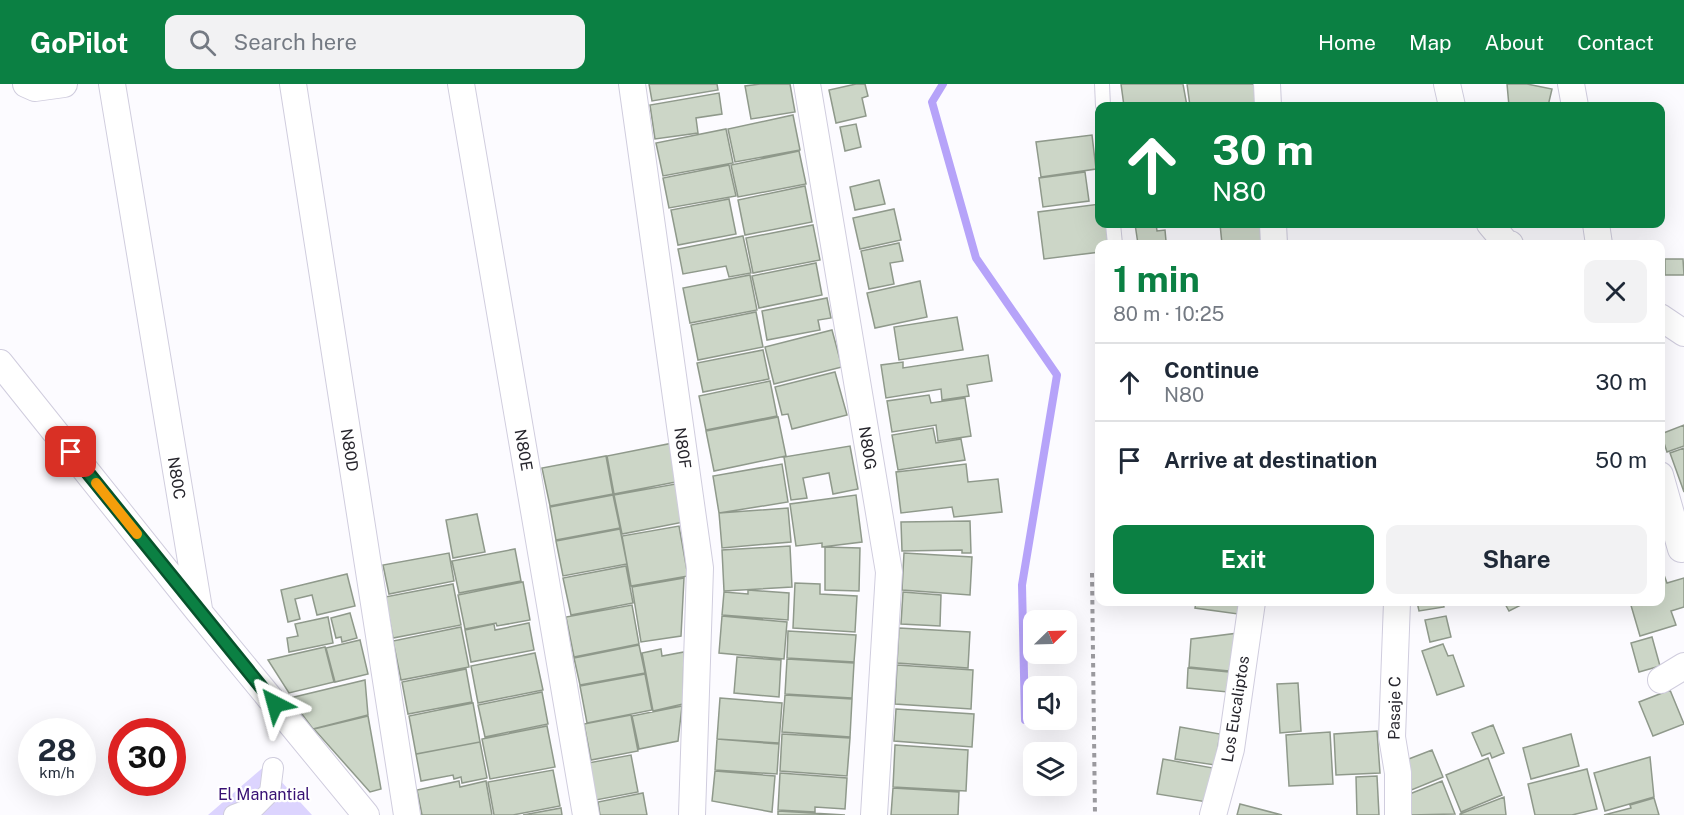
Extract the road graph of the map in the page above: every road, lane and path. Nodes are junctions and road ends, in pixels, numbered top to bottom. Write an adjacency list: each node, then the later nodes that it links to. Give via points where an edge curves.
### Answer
1 (112, 84): 24 (street, N80C)
2 (293, 84): 30 (street, N80D)
3 (461, 84): 31 (street, N80E)
4 (632, 84): 32 (street, N80F, via 700,568)
5 (807, 84): 33 (street, N80G, via 889,572)
6 (1102, 84): 10 (lane)
7 (1267, 84): 11 (street)
8 (1447, 84): 12 (street)
9 (1571, 84): 13 (street)
10 (1104, 102)
11 (1268, 102)
12 (1451, 102)
13 (1574, 102)
14 (1494, 228): 15 (street)
15 (1504, 240)
16 (1665, 320): 17 (street)
17 (1684, 333)
18 (0, 363): 24 (street)
19 (1665, 493): 20 (street)
20 (1681, 549)
21 (1092, 573): 34 (path)
22 (1251, 606): 35 (street, Los Eucaliptos, via 1231,749)
23 (1397, 606): 36 (street, Pasaje C, via 1392,737 1398,773)
24 (199, 612): 29 (street)
25 (1684, 666): 26 (street)
26 (1661, 680)
27 (273, 768): 28 (street, via 270,792 255,807)
28 (234, 815)
29 (366, 815)
30 (407, 815)
31 (586, 815)
32 (692, 815)
33 (874, 815)
34 (1095, 815)
35 (1214, 815)
36 (1398, 815)

